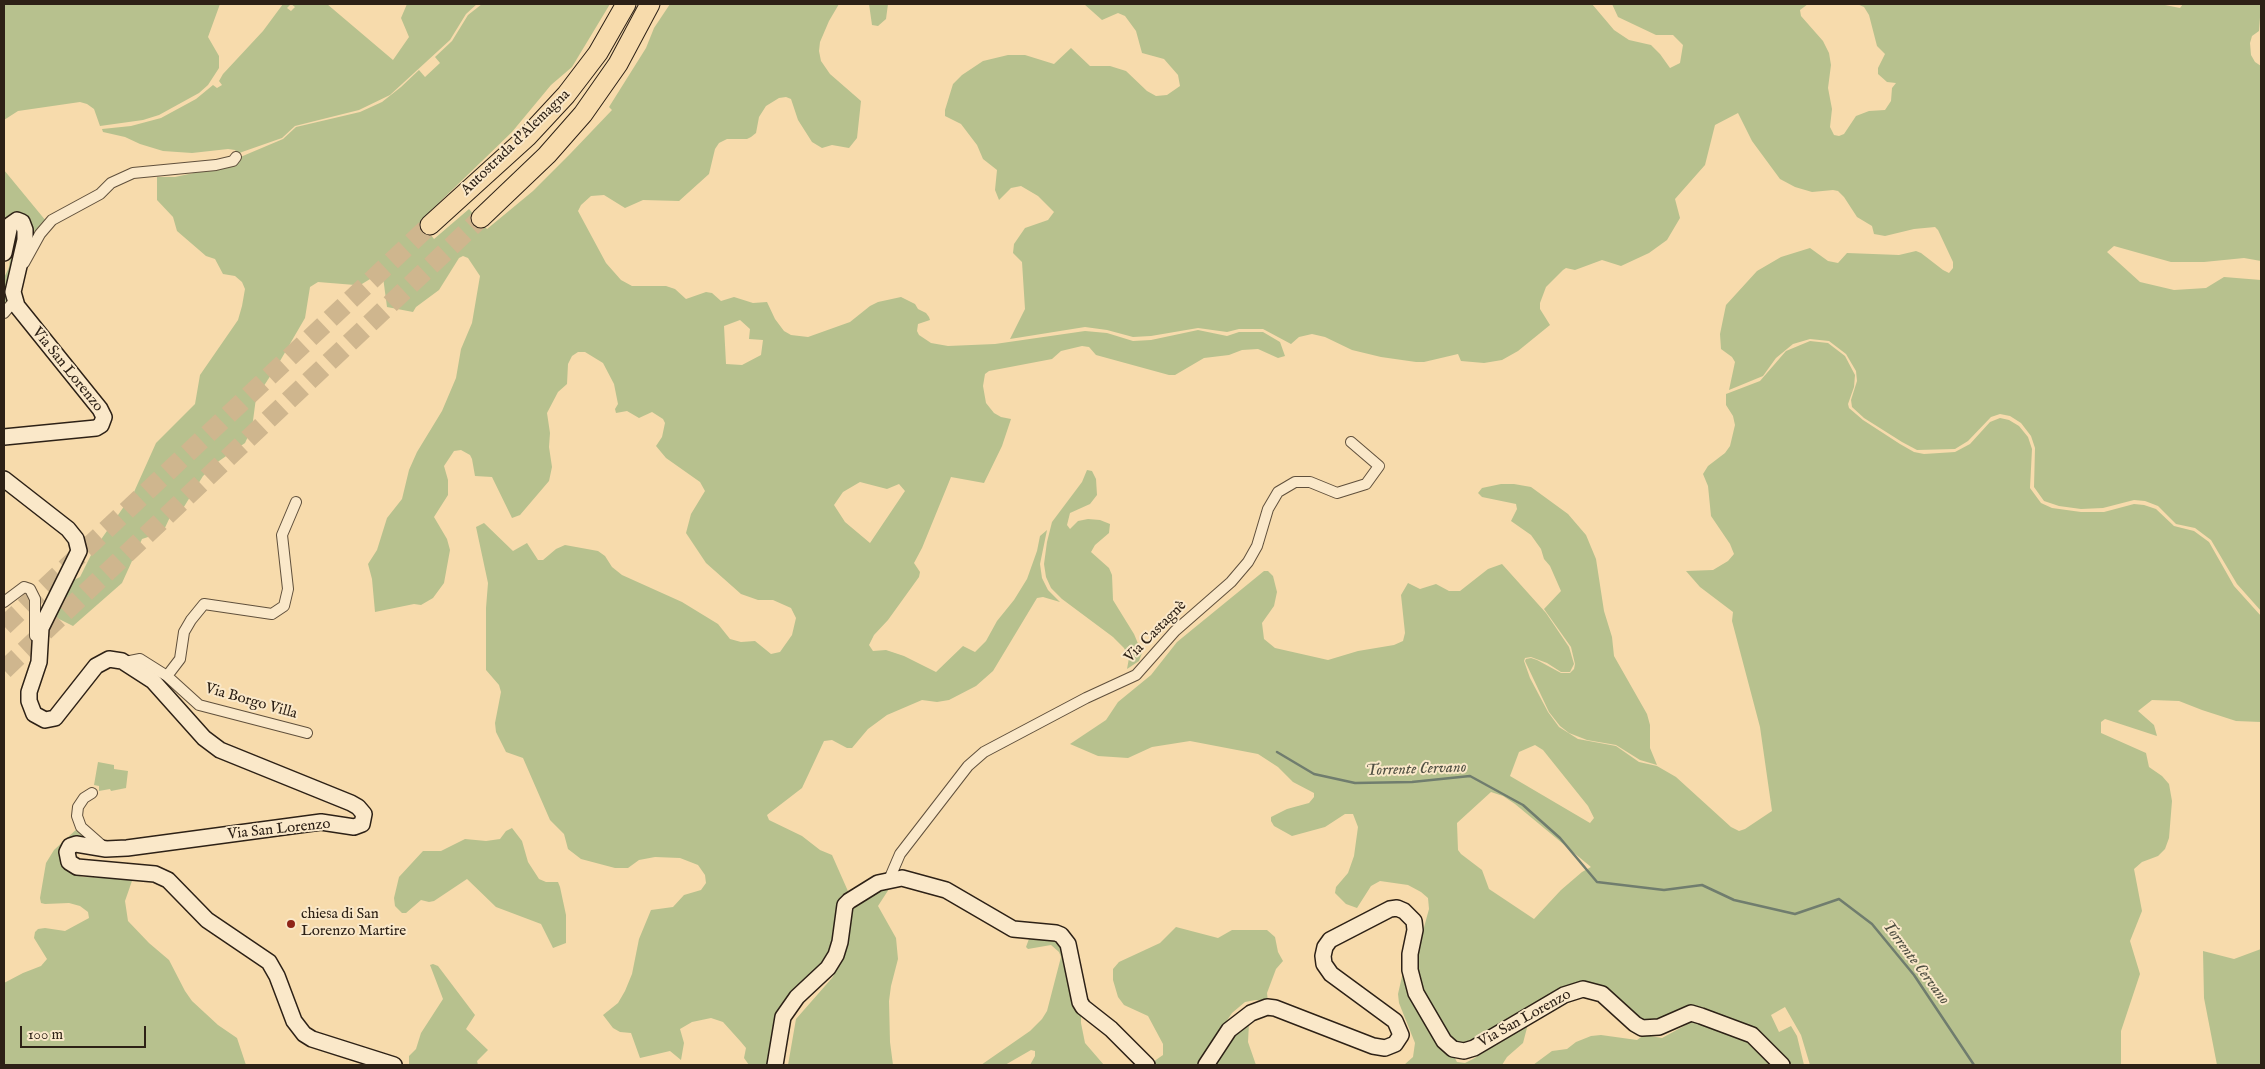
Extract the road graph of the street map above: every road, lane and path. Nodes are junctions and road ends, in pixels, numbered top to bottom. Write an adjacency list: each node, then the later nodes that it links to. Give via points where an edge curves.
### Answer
1 (626, 4): 5 (highway, Autostrada d'Alemagna, via 598,53 566,95 521,142)
2 (650, 4): 4 (highway, Autostrada d'Alemagna, via 618,64 582,114 547,155)
3 (236, 157): 7 (street, via 234,161 216,165 133,173 111,183 100,194 52,220)
4 (481, 218)
5 (430, 225)
6 (4, 253): 7 (street, via 10,225 17,220 22,222 25,230)
7 (19, 269): 8 (street)
8 (15, 300): 9 (street); 10 (street, Via San Lorenzo, via 22,314 100,409 104,420 96,428)
9 (4, 313)
10 (4, 438)
11 (1352, 442): 21 (street, Via Castagnè, via 1379,466 1366,484 1338,493 1310,482 1295,482 1278,492 1268,509 1255,551 1231,582 1175,632 1136,675 984,752 968,766 900,854)
12 (4, 479): 15 (street, via 68,529 78,544 77,557 44,621)
13 (296, 502): 17 (street, via 282,535 288,589 284,606 272,614 204,604 184,632 180,660)
14 (4, 602): 15 (street, via 24,588 30,589 35,599 35,638)
15 (39, 643): 16 (street, via 39,662 29,701 34,714 45,720 59,715 89,672 102,661 115,659)
16 (125, 662): 17 (street, Via Borgo Villa, via 140,659); 20 (street, Via San Lorenzo, via 153,681 204,738 220,750 351,803 362,810 364,820 354,827 321,822)
17 (167, 676): 18 (street, Via Borgo Villa, via 199,705)
18 (307, 733)
19 (92, 793): 20 (street, via 78,806 77,816 82,827)
20 (106, 849): 22 (street, Via San Lorenzo, via 76,844 68,849 67,857 77,868 155,874 168,880 207,920 269,962 278,976 294,1021 304,1034)
21 (892, 879): 23 (street, via 878,883 849,900 836,955 784,1017); 24 (street, via 940,887 1013,929 1061,935 1068,944 1083,1007 1111,1028)
22 (394, 1065)
23 (775, 1065)
24 (1148, 1065)
25 (1206, 1065): 26 (street, Via San Lorenzo, via 1229,1030 1255,1011 1267,1007 1373,1046 1385,1048 1395,1044 1401,1035 1395,1021 1331,974 1323,956 1330,940 1394,908 1404,911 1414,921 1411,978 1444,1042 1453,1049 1464,1051 1474,1048 1564,995 1583,990 1602,994 1642,1028 1659,1027 1687,1014 1752,1035)
26 (1782, 1065)

